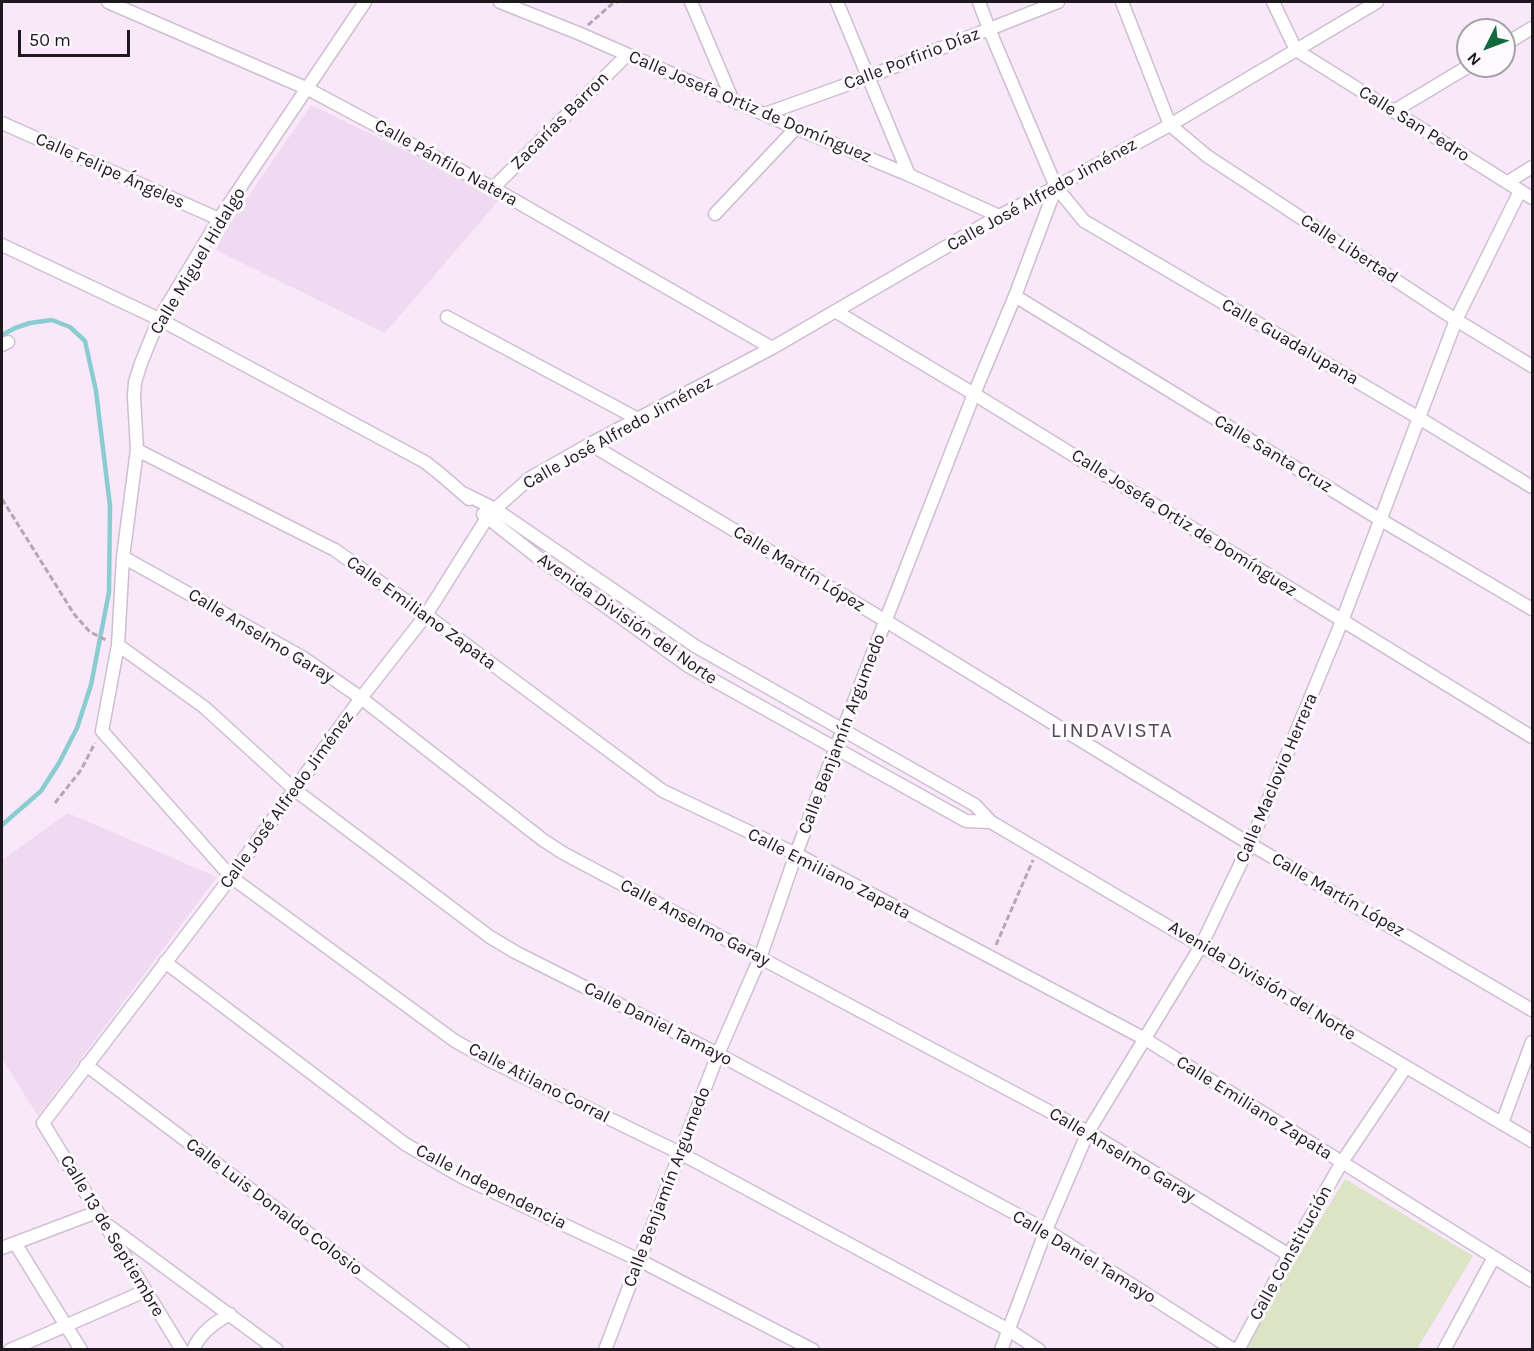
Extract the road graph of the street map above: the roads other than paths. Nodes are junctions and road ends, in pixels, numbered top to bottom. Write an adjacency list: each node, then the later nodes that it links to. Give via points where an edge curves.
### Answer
1 (108, 2): 18 (street, Calle Pánfilo Natera)
2 (365, 2): 18 (street, Calle Miguel Hidalgo)
3 (500, 2): 15 (street, Calle Josefa Ortiz de Domínguez)
4 (691, 2): 19 (street)
5 (837, 2): 17 (street)
6 (979, 2): 12 (street, Calle Guadalupana)
7 (1058, 2): 12 (street, Calle Porfirio Díaz)
8 (1122, 2): 23 (street)
9 (1273, 2): 14 (street)
10 (1377, 2): 14 (street, Calle José Alfredo Jiménez)
11 (1533, 28): 13 (street)
12 (989, 29): 17 (street, Calle Porfirio Díaz); 28 (street, Calle Guadalupana)
13 (1516, 38)
14 (1296, 50): 20 (street, Calle San Pedro); 23 (street, Calle José Alfredo Jiménez)
15 (627, 54): 19 (street, Calle Josefa Ortiz de Domínguez); 29 (street, Zacarías Barron)
16 (1456, 74): 20 (street)
17 (868, 76): 21 (street, Calle Porfirio Díaz); 26 (street)
18 (308, 89): 29 (street, Calle Pánfilo Natera); 34 (street, Calle Miguel Hidalgo)
19 (733, 101): 21 (street, Calle Josefa Ortiz de Domínguez)
20 (1394, 111): 27 (street, Calle San Pedro)
21 (765, 114): 24 (street, Calle Josefa Ortiz de Domínguez)
22 (2, 123): 34 (street, Calle Felipe Ángeles)
23 (1170, 124): 28 (street, Calle José Alfredo Jiménez); 40 (street, Calle Libertad, via 1207,156)
24 (796, 128): 26 (street, Calle Josefa Ortiz de Domínguez); 32 (street)
25 (1533, 167): 27 (street)
26 (909, 175): 33 (street, Calle Josefa Ortiz de Domínguez)
27 (1508, 182): 30 (street, Calle San Pedro)
28 (1056, 187): 33 (street, Calle José Alfredo Jiménez); 36 (street, Calle Benjamín Argumedo); 44 (street, Calle Guadalupana, via 1084,221)
29 (493, 188): 41 (street, Calle Pánfilo Natera)
30 (1520, 191): 31 (street, Calle San Pedro); 40 (street, Calle Maclovio Herrera)
31 (1533, 198)
32 (715, 214)
33 (999, 216): 37 (street, Calle José Alfredo Jiménez)
34 (219, 219): 39 (street, Calle Miguel Hidalgo)
35 (2, 245): 39 (street, Avenida División del Norte)
36 (1015, 296): 43 (street, Calle Benjamín Argumedo); 50 (street, Calle Santa Cruz)
37 (835, 311): 41 (street, Calle José Alfredo Jiménez); 43 (street, Calle Josefa Ortiz de Domínguez)
38 (447, 317): 45 (street)
39 (159, 319): 47 (street, Calle Miguel Hidalgo, via 135,381); 49 (street, Avenida División del Norte, via 425,462)
40 (1456, 320): 42 (street, Calle Libertad); 44 (street, Calle Maclovio Herrera)
41 (772, 348): 45 (street, Calle José Alfredo Jiménez)
42 (1533, 366)
43 (974, 394): 54 (street, Calle Benjamín Argumedo); 55 (street, Calle Josefa Ortiz de Domínguez)
44 (1419, 418): 48 (street, Calle Guadalupana); 50 (street, Calle Maclovio Herrera)
45 (638, 419): 46 (street, Calle José Alfredo Jiménez)
46 (590, 444): 49 (street, Calle José Alfredo Jiménez, via 530,478); 54 (street, Calle Martín López)
47 (137, 450): 51 (street, Calle Miguel Hidalgo); 53 (street, Calle Emiliano Zapata, via 335,550)
48 (1533, 488)
49 (491, 514): 53 (street, Calle José Alfredo Jiménez); 59 (street, Avenida División del Norte, via 695,646); 61 (street, Avenida División del Norte, via 540,559 688,666)
50 (1381, 520): 52 (street, Calle Santa Cruz); 55 (street, Calle Maclovio Herrera)
51 (123, 556): 56 (street, Calle Miguel Hidalgo); 57 (street, Calle Anselmo Garay, via 289,649)
52 (1533, 609)
53 (426, 615): 57 (street, Calle José Alfredo Jiménez); 65 (street, Calle Emiliano Zapata, via 663,791)
54 (886, 621): 59 (street, Calle Benjamín Argumedo); 64 (street, Calle Martín López)
55 (1342, 621): 60 (street, Calle Josefa Ortiz de Domínguez); 64 (street, Calle Maclovio Herrera)
56 (112, 643): 58 (street, Calle Miguel Hidalgo); 62 (street, Calle Daniel Tamayo, via 204,707)
57 (361, 698): 62 (street, Calle José Alfredo Jiménez); 68 (street, Calle Anselmo Garay, via 543,840)
58 (102, 731): 66 (street, Calle Atilano Corral)
59 (843, 731): 61 (street, Calle Benjamín Argumedo); 63 (street, Avenida División del Norte, via 975,805)
60 (1533, 736)
61 (835, 750): 63 (street, Avenida División del Norte, via 966,821); 65 (street, Calle Benjamín Argumedo)
62 (295, 790): 66 (street, Calle José Alfredo Jiménez); 73 (street, Calle Daniel Tamayo, via 490,938)
63 (991, 822): 67 (street, Avenida División del Norte)
64 (1250, 844): 67 (street, Calle Maclovio Herrera); 70 (street, Calle Martín López)
65 (795, 854): 68 (street, Calle Benjamín Argumedo); 71 (street, Calle Emiliano Zapata)
66 (231, 877): 69 (street, Calle José Alfredo Jiménez); 80 (street, Calle Atilano Corral, via 455,1041)
67 (1201, 946): 71 (street, Calle Maclovio Herrera); 75 (street, Avenida División del Norte)
68 (760, 958): 73 (street, Calle Benjamín Argumedo); 78 (street, Calle Anselmo Garay)
69 (165, 962): 74 (street, Calle José Alfredo Jiménez); 89 (street, Calle Independencia, via 405,1144 462,1177)
70 (1533, 1010)
71 (1145, 1039): 78 (street, Calle Maclovio Herrera); 81 (street, Calle Emiliano Zapata)
72 (1533, 1042): 77 (street)
73 (718, 1054): 80 (street, Calle Benjamín Argumedo); 84 (street, Calle Daniel Tamayo)
74 (86, 1065): 76 (street, Calle José Alfredo Jiménez); 100 (street, Calle Luis Donaldo Colosio)
75 (1406, 1067): 77 (street, Avenida División del Norte); 81 (street, Calle Constitución)
76 (43, 1123): 82 (street, Calle 13 de Septiembre)
77 (1502, 1123): 79 (street, Avenida División del Norte)
78 (1088, 1132): 84 (street, Calle Maclovio Herrera); 87 (street, Calle Anselmo Garay)
79 (1533, 1142)
80 (680, 1154): 89 (street, Calle Benjamín Argumedo); 94 (street, Calle Atilano Corral)
81 (1342, 1162): 87 (street, Calle Constitución); 88 (street, Calle Emiliano Zapata)
82 (97, 1212): 83 (street, Calle 13 de Septiembre); 85 (street)
83 (105, 1223): 91 (street, Calle 13 de Septiembre); 92 (street)
84 (1046, 1230): 94 (street, Calle Maclovio Herrera); 105 (street, Calle Daniel Tamayo)
85 (15, 1243): 86 (street); 93 (street)
86 (2, 1248)
87 (1289, 1255): 105 (street, Calle Constitución)
88 (1494, 1257): 90 (street, Calle Emiliano Zapata); 106 (street)
89 (639, 1260): 101 (street, Calle Benjamín Argumedo); 102 (street, Calle Independencia)
90 (1533, 1281)
91 (145, 1291): 93 (street); 97 (street, Calle 13 de Septiembre)
92 (230, 1314): 98 (street, via 204,1332); 99 (street)
93 (65, 1324): 95 (street); 96 (street)
94 (1009, 1330): 103 (street, Calle Maclovio Herrera); 104 (street, Calle Atilano Corral)
95 (15, 1347)
96 (81, 1350)
97 (182, 1350)
98 (192, 1350)
99 (277, 1350)
100 (462, 1350)
101 (605, 1350)
102 (813, 1350)
103 (1001, 1350)
104 (1039, 1350)
105 (1236, 1350)
106 (1444, 1350)

